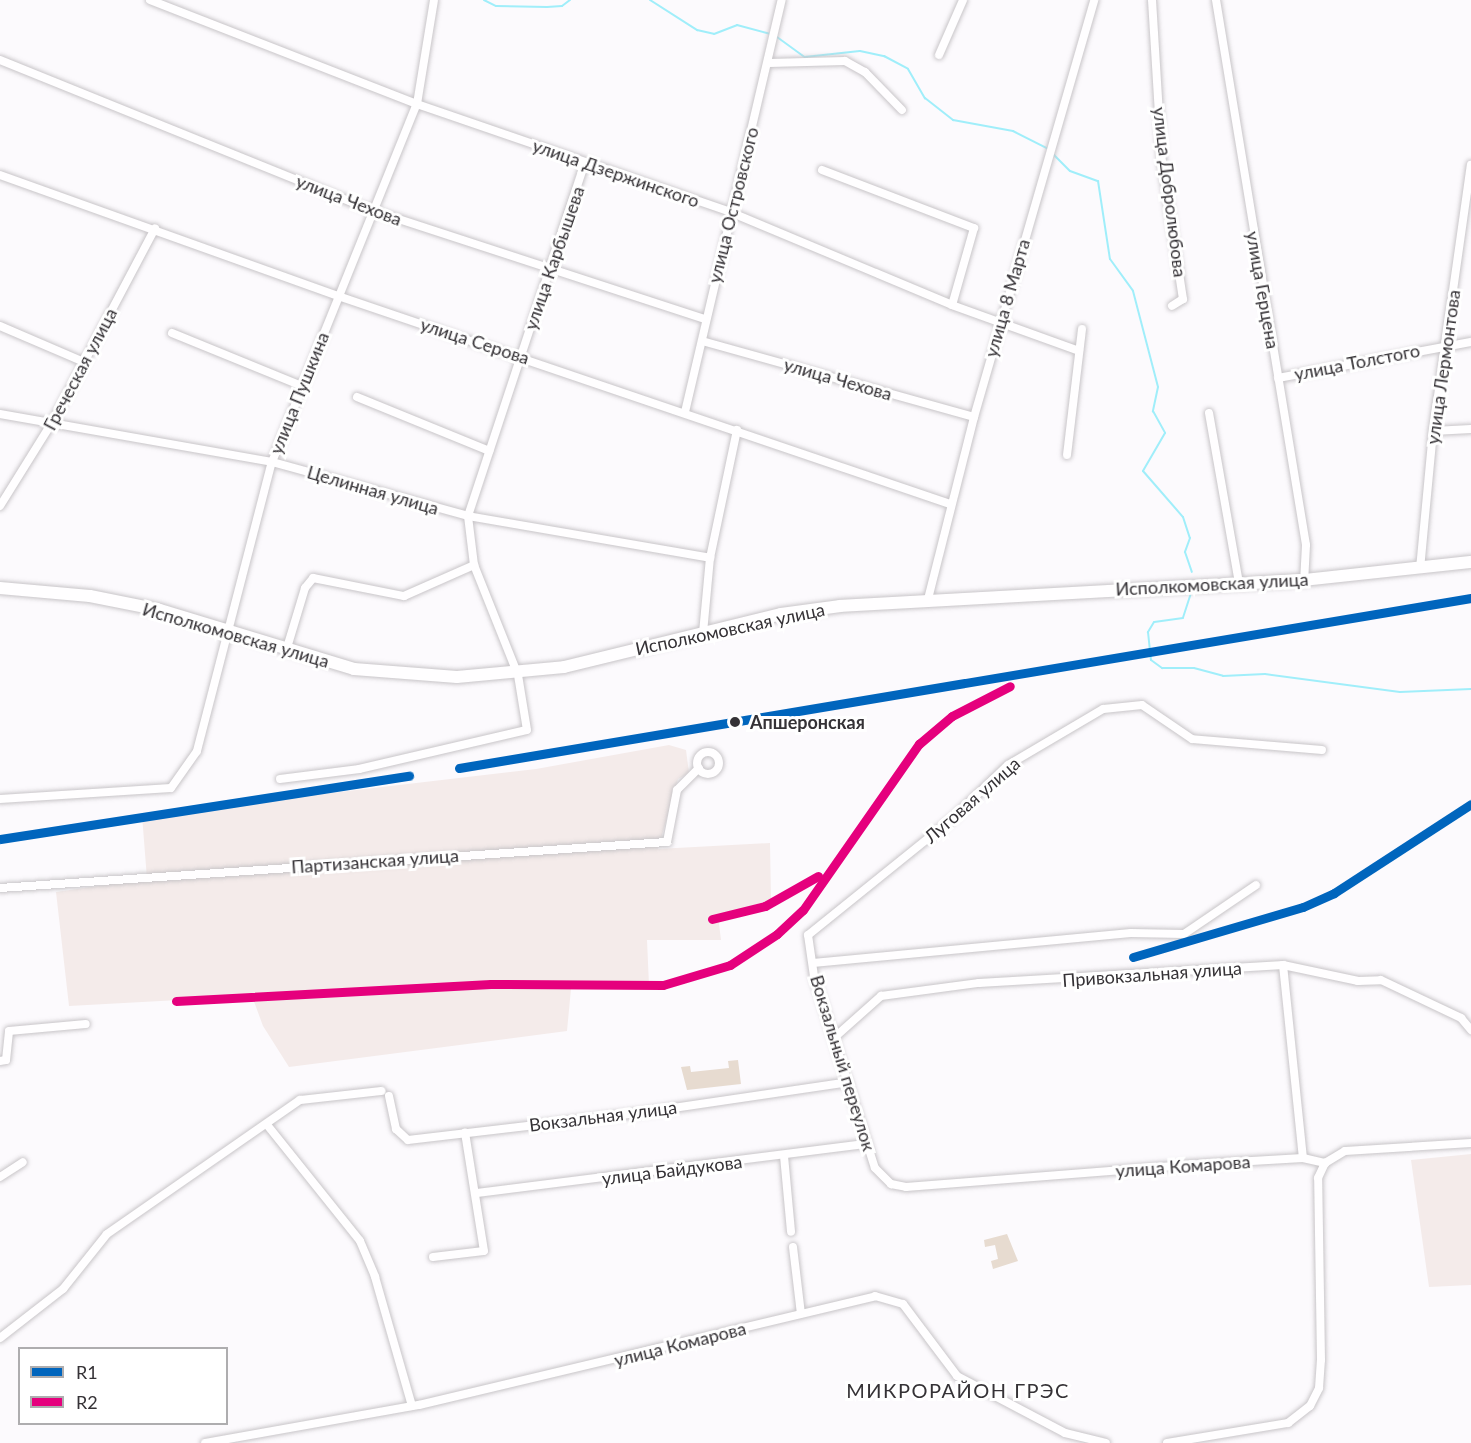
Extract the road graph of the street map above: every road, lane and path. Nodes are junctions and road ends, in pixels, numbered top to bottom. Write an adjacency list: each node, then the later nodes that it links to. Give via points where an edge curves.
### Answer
1 (150, 0): 11 (street, улица Дзержинского)
2 (434, 0): 11 (street, улица Пушкина)
3 (782, 0): 10 (street, улица Островского, via 770,42)
4 (963, 0): 8 (street)
5 (1094, 0): 25 (street, улица 8 Марта)
6 (1152, 0): 23 (street, улица Добролюбова, via 1162,162 1183,299)
7 (1216, 0): 35 (street, улица Герцена)
8 (939, 55)
9 (0, 60): 17 (street, улица Чехова)
10 (769, 63): 12 (street, via 845,62 865,72); 18 (street, улица Островского)
11 (417, 104): 13 (street, улица Дзержинского); 17 (street, улица Пушкина)
12 (902, 110)
13 (585, 163): 18 (street, улица Дзержинского); 20 (street, улица Карбышева)
14 (1471, 165): 31 (street, улица Лермонтова)
15 (822, 170): 22 (street, via 974,228)
16 (0, 175): 19 (street, улица Серова)
17 (371, 210): 20 (street, улица Чехова); 21 (street, улица Пушкина)
18 (730, 212): 22 (street, улица Дзержинского); 24 (street, улица Островского)
19 (154, 228): 21 (street, улица Серова); 34 (street, Греческая улица)
20 (549, 270): 24 (street, улица Чехова); 33 (street, улица Карбышева)
21 (338, 296): 33 (street, улица Серова); 36 (street, улица Пушкина)
22 (952, 305): 25 (street, улица Дзержинского)
23 (1172, 306)
24 (705, 319): 29 (street, улица Островского)
25 (1001, 322): 32 (street, улица Дзержинского); 41 (street, улица 8 Марта)
26 (0, 326): 34 (street)
27 (1082, 329): 32 (street)
28 (172, 333): 36 (street)
29 (702, 341): 38 (street, улица Островского); 41 (street, улица Чехова)
30 (1471, 342): 31 (street, улица Толстого)
31 (1446, 344): 35 (street, улица Толстого); 45 (street, улица Лермонтова)
32 (1079, 351): 47 (street)
33 (520, 357): 38 (street, улица Серова); 46 (street, улица Карбышева)
34 (84, 362): 42 (street, Греческая улица)
35 (1278, 378): 56 (street, улица Герцена, via 1306,545)
36 (302, 386): 48 (street, улица Пушкина)
37 (357, 397): 46 (street)
38 (685, 412): 44 (street, улица Серова)
39 (1209, 413): 57 (street)
40 (0, 414): 42 (street, Целинная улица)
41 (974, 417): 49 (street, улица 8 Марта)
42 (53, 420): 48 (street, Целинная улица); 50 (street, Греческая улица)
43 (1471, 429): 45 (street)
44 (737, 430): 49 (street, улица Серова); 52 (street)
45 (1433, 431): 55 (street, улица Лермонтова)
46 (489, 451): 51 (street, улица Карбышева)
47 (1067, 455)
48 (272, 462): 51 (street, Целинная улица); 60 (street, улица Пушкина)
49 (950, 504): 59 (street, улица 8 Марта)
50 (0, 506)
51 (468, 516): 52 (street, Целинная улица); 54 (street, улица Карбышева)
52 (710, 558): 61 (street)
53 (1471, 562): 55 (main road, Исполкомовская улица)
54 (474, 565): 62 (street, via 404,596 313,578 305,588); 63 (street, улица Карбышева)
55 (1420, 568): 56 (main road, Исполкомовская улица)
56 (1305, 580): 57 (main road, Исполкомовская улица)
57 (1239, 584): 59 (main road, Исполкомовская улица)
58 (0, 588): 60 (main road, Исполкомовская улица, via 114,601 159,610)
59 (928, 599): 61 (main road, Исполкомовская улица, via 781,614)
60 (228, 633): 62 (main road, Исполкомовская улица); 67 (street, улица Пушкина, via 197,751 171,788)
61 (703, 633): 63 (main road, Исполкомовская улица)
62 (286, 651): 63 (main road, Исполкомовская улица, via 354,669 457,677)
63 (518, 675): 66 (street, улица Карбышева, via 527,730 359,769)
64 (1322, 750): 70 (street, Луговая улица, via 1192,739 1142,705 1103,709 1008,765 952,819)
65 (699, 768): 69 (street, Партизанская улица, via 677,790 667,842)
66 (280, 779)
67 (0, 799)
68 (1256, 885): 71 (street, Привокзальная улица, via 1184,934 1131,933)
69 (0, 888)
70 (808, 935): 71 (street, Вокзальный переулок)
71 (813, 963): 75 (street, Вокзальный переулок)
72 (1283, 965): 74 (street, Привокзальная улица, via 1358,981 1381,980 1461,1018); 75 (street, Привокзальная улица, via 979,984 881,996); 83 (street)
73 (86, 1024): 76 (street, via 9,1031 6,1060)
74 (1471, 1030)
75 (836, 1037): 77 (street, Вокзальный переулок)
76 (0, 1061)
77 (848, 1082): 79 (street, Вокзальная улица); 81 (street, Вокзальный переулок)
78 (268, 1126): 79 (street, Вокзальная улица, via 300,1100 386,1093 400,1137); 93 (street, Вокзальная улица, via 107,1234 63,1288); 94 (street, via 360,1241 375,1277)
79 (465, 1133): 88 (street)
80 (1471, 1143): 85 (street, via 1345,1152)
81 (867, 1144): 82 (street, улица Байдукова); 87 (street, Вокзальный переулок, via 875,1168)
82 (784, 1156): 88 (street, улица Байдукова); 89 (street)
83 (1304, 1158): 85 (street, улица Комарова); 87 (street, улица Комарова, via 906,1187)
84 (23, 1162): 86 (street)
85 (1325, 1163): 97 (street, via 1318,1178 1321,1360 1319,1388 1310,1406 1288,1423)
86 (0, 1177)
87 (891, 1184)
88 (477, 1193): 91 (street, via 484,1251)
89 (791, 1232)
90 (793, 1247): 92 (street)
91 (433, 1257)
92 (801, 1314): 94 (street, улица Комарова); 96 (street, улица Комарова, via 875,1296 893,1298 903,1304 957,1376 1065,1433)
93 (0, 1338)
94 (412, 1406): 95 (street, улица Комарова)
95 (205, 1443)
96 (1106, 1443)
97 (1167, 1443)

